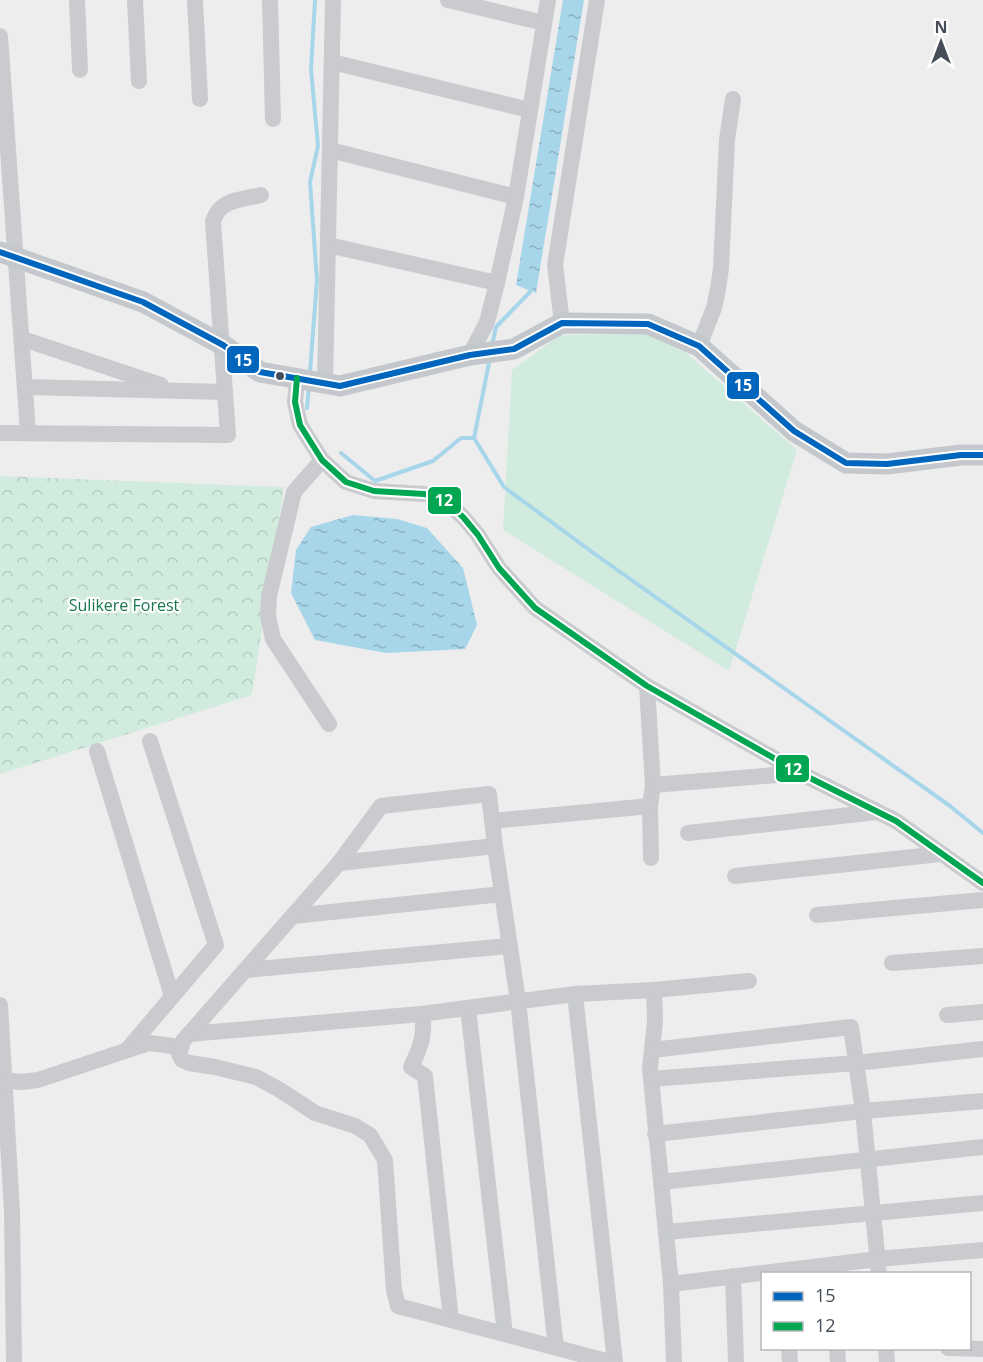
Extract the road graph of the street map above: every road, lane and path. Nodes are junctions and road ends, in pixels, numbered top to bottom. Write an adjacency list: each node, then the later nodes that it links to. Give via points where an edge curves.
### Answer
1 (77, 0): 12 (street)
2 (135, 0): 13 (street)
3 (195, 0): 14 (street)
4 (270, 0): 17 (street)
5 (333, 0): 11 (street)
6 (448, 0): 9 (street)
7 (548, 0): 9 (street)
8 (597, 0): 24 (street, via 555,265)
9 (544, 23): 16 (street)
10 (0, 36): 22 (street)
11 (332, 62): 16 (street); 18 (street)
12 (80, 70)
13 (139, 81)
14 (200, 99)
15 (733, 99): 27 (street, via 727,140 721,268 714,308)
16 (530, 110): 20 (street)
17 (273, 119)
18 (330, 150): 20 (street); 21 (street)
19 (261, 195): 26 (street, via 228,202 216,212 213,221)
20 (516, 196): 23 (street)
21 (328, 244): 23 (street); 30 (street)
22 (9, 255): 25 (street); 26 (main road, via 143,302)
23 (498, 283): 28 (street, via 487,322)
24 (562, 323): 27 (main road, via 648,324); 28 (main road, via 514,349)
25 (23, 339): 31 (street); 32 (street)
26 (223, 345): 29 (main road, via 260,372); 33 (street)
27 (699, 346): 36 (main road, via 794,431 846,463 887,464)
28 (470, 355): 30 (main road, via 340,386)
29 (297, 378): 30 (main road); 37 (street, via 295,402 300,425)
30 (325, 383)
31 (26, 387): 32 (street); 35 (street)
32 (177, 391): 33 (street)
33 (225, 392): 35 (street, via 228,435)
34 (0, 433): 35 (street)
35 (28, 433)
36 (983, 455)
37 (322, 460): 38 (street, via 346,482 374,491 442,498 478,535 499,568 535,608); 39 (street, via 294,492 269,596 268,616 273,639)
38 (647, 686): 42 (street); 43 (street)
39 (329, 724)
40 (150, 741): 65 (street, via 216,945)
41 (97, 751): 65 (street)
42 (800, 773): 43 (street); 45 (street)
43 (653, 785): 44 (street)
44 (650, 806): 46 (street); 50 (street)
45 (877, 812): 47 (street); 49 (street)
46 (492, 821): 48 (street); 51 (street, via 489,794 381,806)
47 (688, 833)
48 (495, 846): 51 (street); 54 (street)
49 (941, 854): 52 (street); 53 (street)
50 (651, 858)
51 (339, 863): 57 (street)
52 (735, 876)
53 (983, 883)
54 (502, 894): 57 (street); 58 (street)
55 (983, 900): 56 (street)
56 (817, 915)
57 (293, 916): 61 (street)
58 (509, 946): 61 (street); 66 (street)
59 (983, 956): 60 (street)
60 (892, 963)
61 (246, 970): 72 (street)
62 (749, 981): 63 (street)
63 (654, 990): 64 (street); 75 (street)
64 (575, 994): 66 (street); 100 (street)
65 (172, 996): 74 (street)
66 (518, 1001): 68 (street); 97 (street)
67 (0, 1005): 78 (street)
68 (468, 1008): 70 (street); 96 (street)
69 (983, 1012): 71 (street)
70 (421, 1014): 72 (street); 95 (street, via 422,1037 411,1067 425,1076)
71 (947, 1015)
72 (184, 1041): 74 (street, via 149,1043); 95 (street, via 179,1054 182,1060 256,1077 315,1113 356,1126 370,1135 385,1160 398,1306)
73 (983, 1049): 76 (street)
74 (127, 1050): 78 (street, via 38,1080)
75 (652, 1050): 76 (street, via 851,1027); 77 (street)
76 (856, 1063): 77 (street); 80 (street)
77 (651, 1079): 81 (street)
78 (5, 1080): 98 (street)
79 (983, 1101): 80 (street)
80 (863, 1111): 81 (street); 83 (street)
81 (655, 1134): 84 (street)
82 (983, 1147): 83 (street)
83 (868, 1159): 84 (street); 86 (street)
84 (661, 1182): 87 (street)
85 (983, 1203): 86 (street)
86 (872, 1213): 87 (street); 89 (street)
87 (666, 1232): 94 (street)
88 (983, 1250): 89 (street)
89 (878, 1266): 90 (street)
90 (829, 1269): 91 (street)
91 (782, 1272)
92 (761, 1274): 93 (street)
93 (733, 1276): 94 (street); 102 (street)
94 (671, 1284): 101 (street)
95 (451, 1320): 96 (street)
96 (505, 1334): 97 (street)
97 (556, 1348): 99 (street)
98 (14, 1362)
99 (610, 1362)
100 (615, 1362)
101 (674, 1362)
102 (736, 1362)

